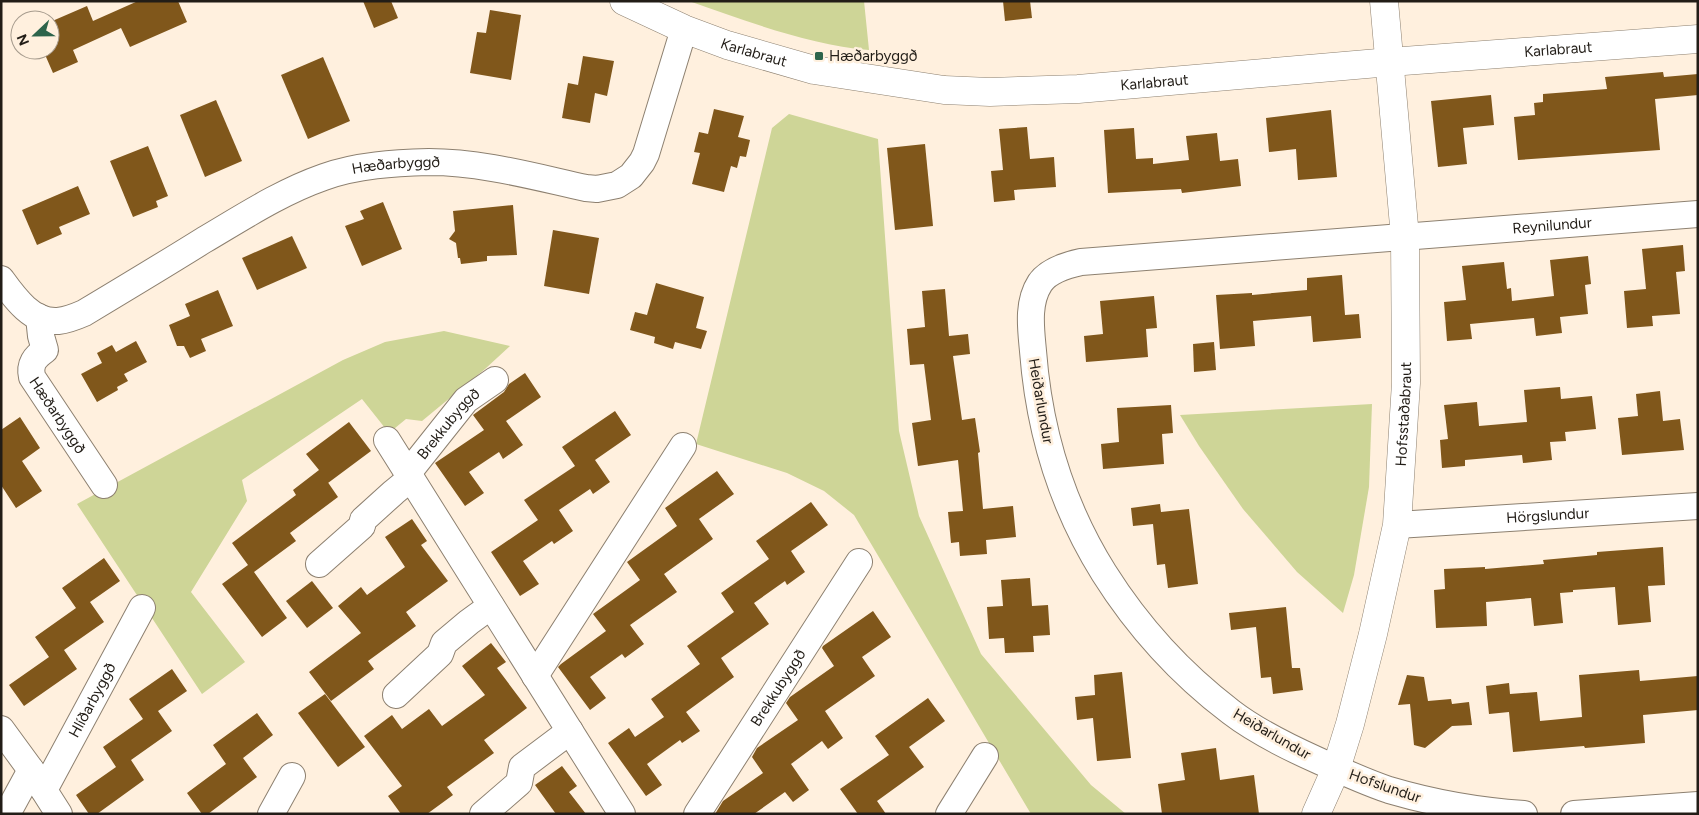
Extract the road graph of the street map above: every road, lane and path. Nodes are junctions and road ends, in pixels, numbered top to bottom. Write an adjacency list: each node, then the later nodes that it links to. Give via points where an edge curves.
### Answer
1 (624, 1): 3 (street, Karlabraut)
2 (1384, 1): 5 (street, Hofsstaðabraut)
3 (684, 29): 5 (street, Karlabraut, via 814,70 944,90 1078,89); 9 (street, Hæðarbyggð, via 646,154 631,176 617,185 586,188 483,167 431,162 356,169 326,176 256,209 84,313 55,322)
4 (1698, 39): 5 (street, Karlabraut)
5 (1390, 62): 7 (street, Hofsstaðabraut)
6 (1698, 214): 7 (street, Reynilundur)
7 (1405, 237): 16 (street, Hofsstaðabraut, via 1406,383); 26 (street, Heiðarlundur, via 1081,262 1057,270 1040,282 1030,316 1040,410 1058,480 1093,554 1112,584 1149,635 1176,665 1232,713)
8 (1, 279): 9 (street, Hæðarbyggð, via 23,307)
9 (39, 317): 14 (street, Hæðarbyggð, via 45,350 32,362 32,377)
10 (495, 380): 13 (street, Brekkubyggð, via 466,400)
11 (387, 440): 13 (street, Brekkubyggð)
12 (683, 446): 21 (street)
13 (410, 476): 18 (street, Brekkubyggð, via 363,520 362,526); 19 (street, Brekkubyggð)
14 (104, 484)
15 (1698, 506): 16 (street, Hörgslundur)
16 (1397, 525): 26 (street, Hofsstaðabraut, via 1371,644)
17 (860, 562): 35 (street, Brekkubyggð)
18 (319, 564)
19 (491, 606): 21 (street, Brekkubyggð); 22 (street, via 444,643 440,654)
20 (142, 608): 28 (street, Hlíðarbyggð)
21 (535, 676): 24 (street, Brekkubyggð)
22 (396, 695)
23 (1, 729): 28 (street)
24 (570, 730): 33 (street, via 522,767 519,783); 34 (street, Brekkubyggð)
25 (985, 756): 36 (street)
26 (1336, 769): 37 (street, Hofsstaðabraut); 38 (street, Hofslundur, via 1425,800)
27 (292, 776): 32 (street)
28 (38, 780): 30 (street, Hlíðarbyggð); 31 (street)
29 (1698, 805): 39 (street)
30 (7, 814)
31 (58, 814)
32 (271, 814)
33 (483, 814)
34 (622, 814)
35 (697, 814)
36 (949, 814)
37 (1316, 814)
38 (1524, 814)
39 (1574, 814)

